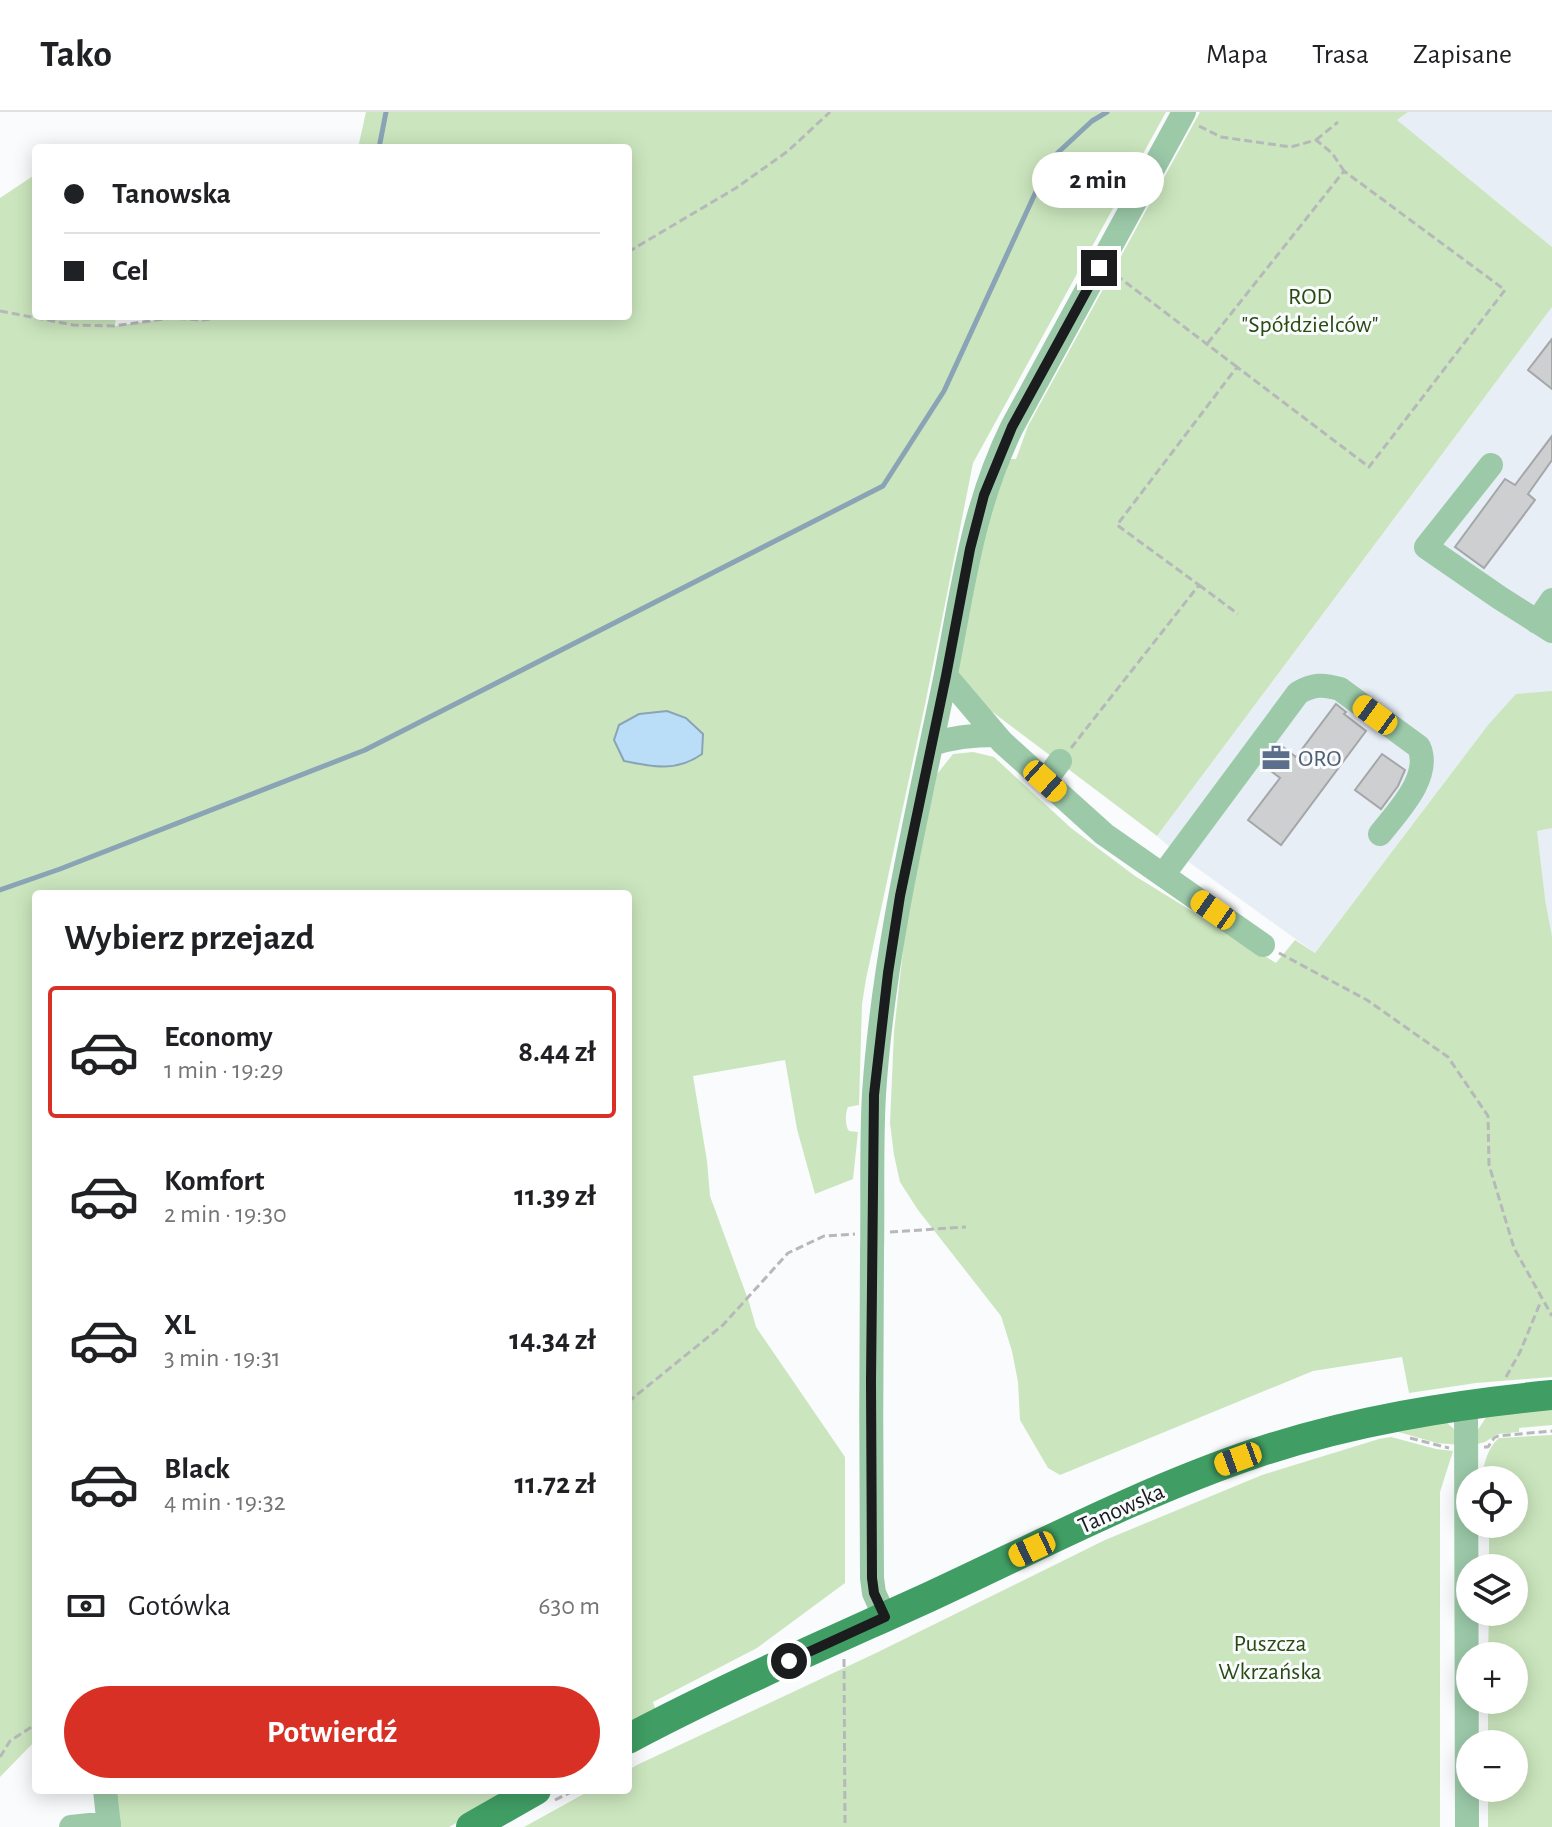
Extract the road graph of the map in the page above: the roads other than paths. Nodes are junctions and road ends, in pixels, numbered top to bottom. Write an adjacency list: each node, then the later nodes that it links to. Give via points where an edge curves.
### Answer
1 (1189, 118): 5 (street, via 1002,447 977,520)
2 (1491, 465): 4 (street, via 1426,547)
3 (1552, 600): 4 (street)
4 (1544, 626)
5 (946, 676): 6 (street); 7 (street)
6 (996, 735): 7 (street, via 952,737); 9 (street)
7 (932, 744): 15 (street, via 900,896 874,1095 872,1578)
8 (1060, 761): 9 (street)
9 (1045, 781): 11 (street, via 1104,834)
10 (1380, 834): 11 (street, via 1418,781 1423,761 1419,747 1340,689 1310,686 1298,693)
11 (1163, 875): 12 (street)
12 (1263, 945)
13 (1552, 1395): 14 (main road, Tanowska)
14 (1479, 1403): 15 (main road, Tanowska, via 1345,1427 1223,1465); 22 (street, via 1466,1448)
15 (885, 1617): 16 (main road, Tanowska)
16 (632, 1737)
17 (105, 1794): 19 (street)
18 (529, 1794): 21 (main road)
19 (109, 1825): 20 (street)
20 (71, 1827)
21 (471, 1827)
22 (1467, 1827)

